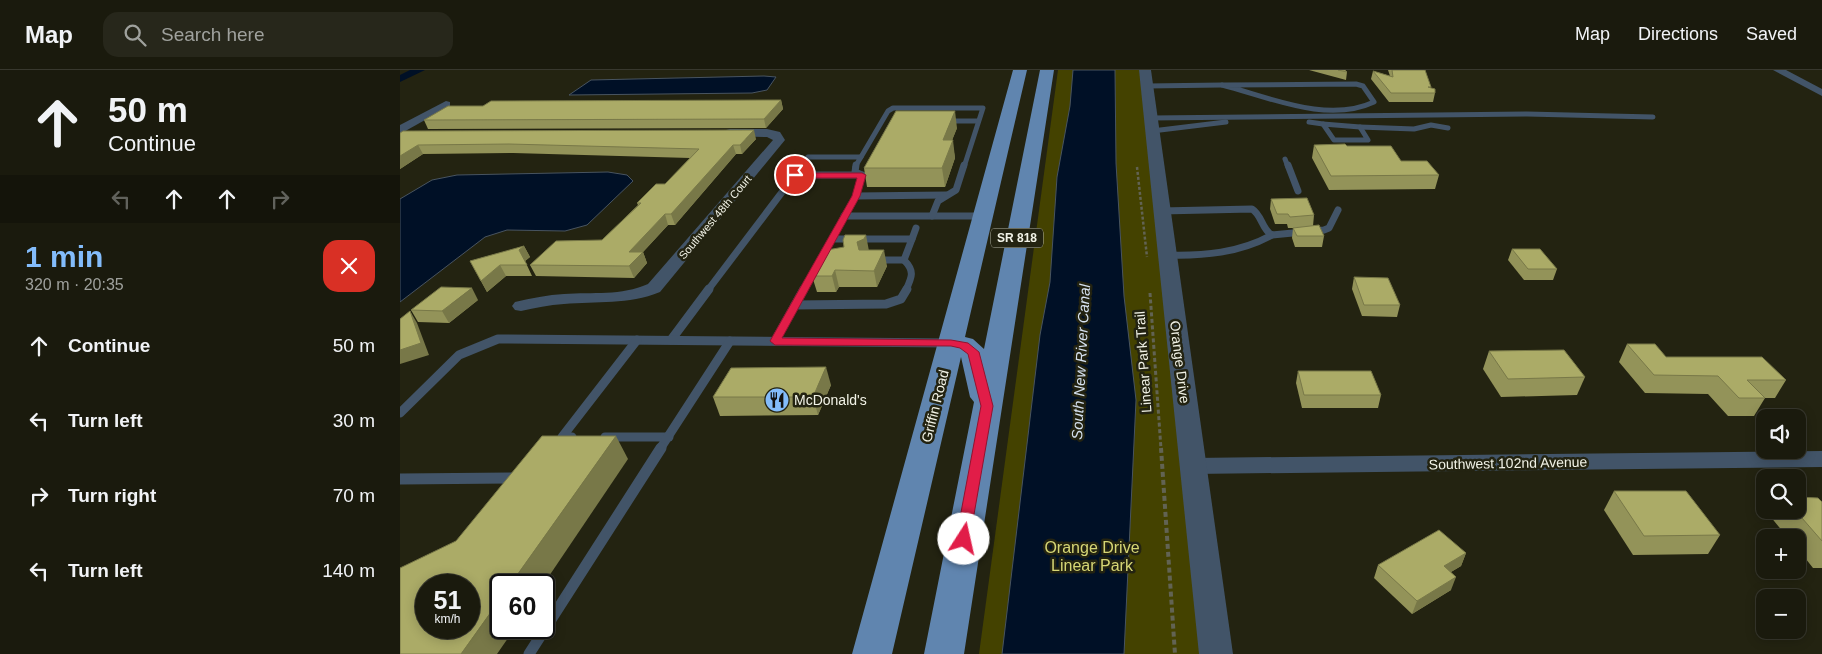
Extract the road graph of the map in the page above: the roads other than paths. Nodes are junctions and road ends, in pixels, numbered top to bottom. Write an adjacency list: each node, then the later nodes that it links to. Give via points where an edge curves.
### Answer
1 (1020, 70): 32 (main road, Griffin Road / SR 818)
2 (1047, 70): 41 (main road, SR 818)
3 (1778, 70): 6 (street)
4 (1146, 78): 5 (lane); 13 (street, Orange Drive)
5 (1221, 85): 5 (lane, via 1310,108 1360,109 1374,102 1359,84)
6 (1822, 93)
7 (446, 104): 17 (street)
8 (884, 117): 9 (lane); 12 (lane, via 892,108 983,108); 21 (lane)
9 (893, 117)
10 (1653, 117): 13 (lane, via 1527,114)
11 (940, 121): 12 (lane)
12 (978, 121): 26 (lane, via 956,190)
13 (1151, 124): 14 (lane, via 1245,120); 29 (street, Orange Drive)
14 (1323, 124): 15 (lane); 15 (lane, via 1334,140 1368,140)
15 (1360, 127): 16 (lane, via 1414,129 1421,125 1437,125)
16 (1448, 128)
17 (400, 130)
18 (721, 133): 43 (street, Southwest 48th Court, via 780,134 776,145 654,288 643,294 615,299 552,300)
19 (420, 134): 20 (street)
20 (400, 135)
21 (861, 157): 23 (lane, via 808,157); 24 (lane, via 854,167 855,172)
22 (1285, 159): 25 (lane)
23 (795, 175): 24 (lane); 45 (lane)
24 (862, 175): 27 (lane)
25 (1298, 191)
26 (946, 195): 27 (lane); 31 (lane, via 936,204)
27 (856, 196): 30 (lane)
28 (1338, 210): 34 (lane, via 1330,228)
29 (1161, 211): 34 (lane, via 1252,209); 37 (street, Orange Drive)
30 (844, 216): 31 (lane); 35 (lane)
31 (932, 216): 32 (lane)
32 (984, 216): 40 (main road, Griffin Road / SR 818)
33 (916, 228): 36 (lane)
34 (1272, 235): 37 (lane, via 1221,252)
35 (832, 239): 36 (lane); 42 (lane, via 824,260)
36 (912, 239): 39 (lane)
37 (1157, 257): 53 (street, Orange Drive)
38 (865, 260): 39 (lane)
39 (904, 260): 42 (lane, via 913,273 905,295 895,302)
40 (972, 262): 41 (main road, via 991,284); 48 (main road, Griffin Road / SR 818)
41 (1008, 291): 49 (main road, SR 818)
42 (795, 305): 47 (lane)
43 (521, 306)
44 (637, 340): 45 (lane); 50 (lane, via 498,339 459,355); 51 (lane, via 559,440)
45 (671, 340): 46 (lane)
46 (730, 341): 47 (lane); 51 (lane)
47 (775, 341): 48 (lane)
48 (951, 343): 49 (main road, via 964,345 973,352); 57 (main road, Griffin Road / SR 818)
49 (987, 406): 58 (main road, SR 818)
50 (400, 413)
51 (669, 437): 56 (lane)
52 (1822, 459): 53 (street, Southwest 102nd Avenue)
53 (1193, 466): 59 (street, Orange Drive)
54 (400, 479): 55 (lane, via 520,475)
55 (506, 493)
56 (529, 654)
57 (872, 654)
58 (944, 654)
59 (1216, 654)

